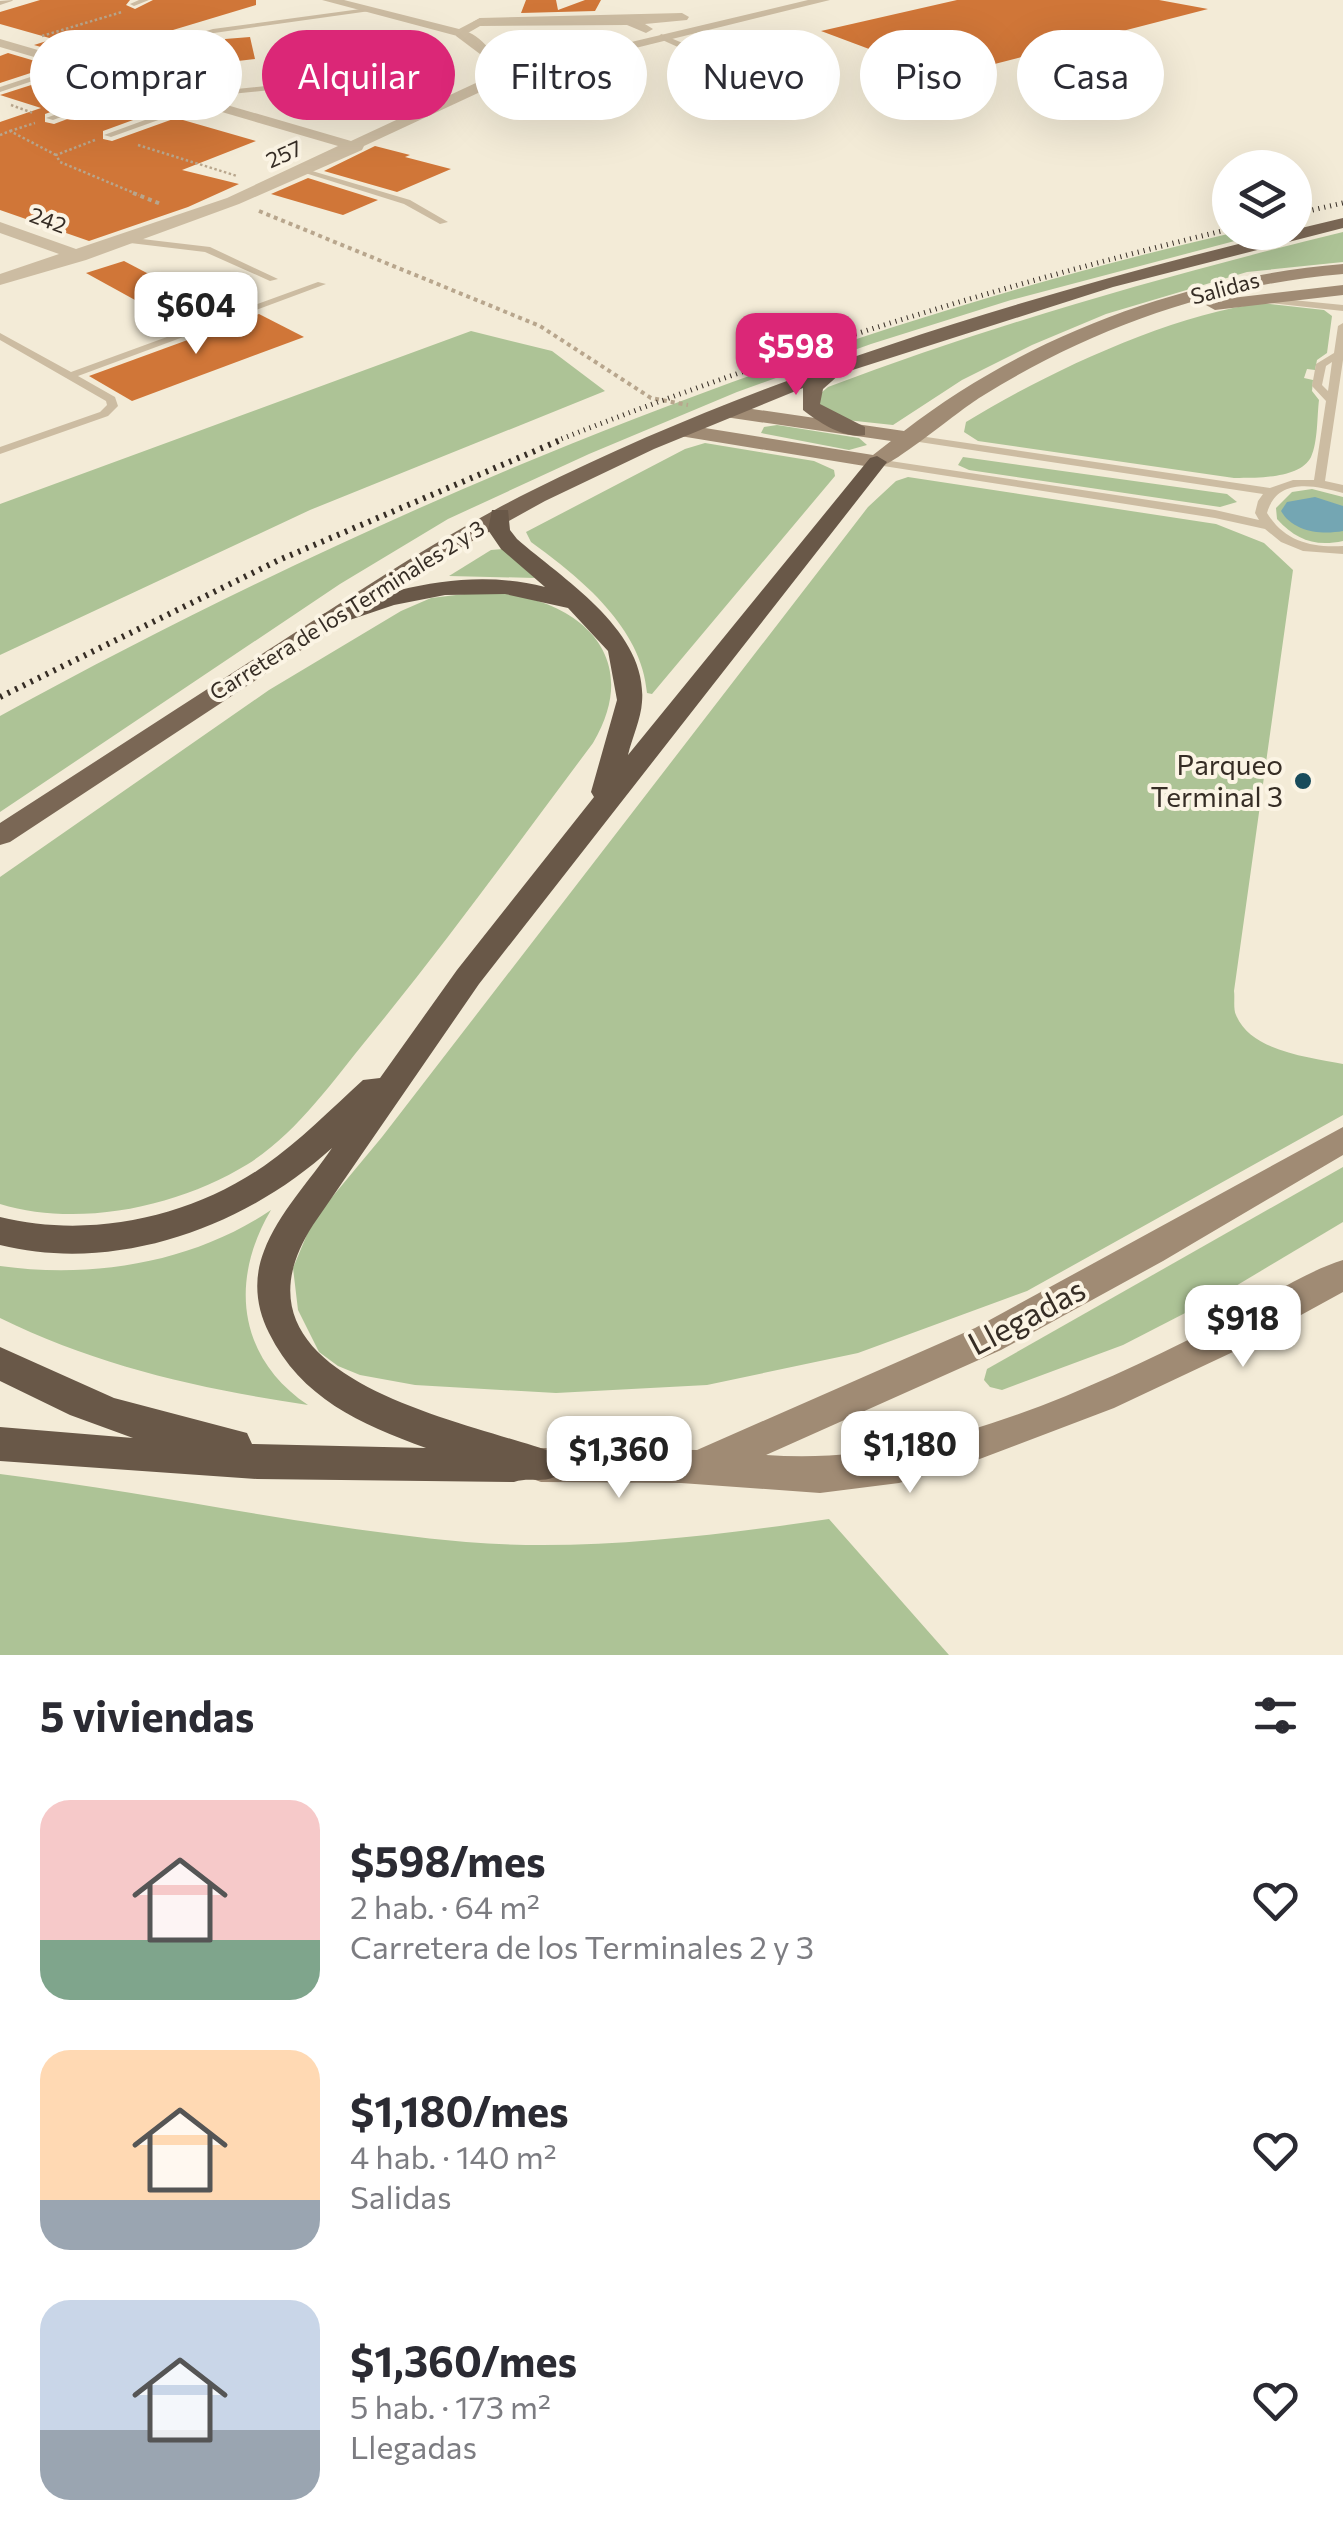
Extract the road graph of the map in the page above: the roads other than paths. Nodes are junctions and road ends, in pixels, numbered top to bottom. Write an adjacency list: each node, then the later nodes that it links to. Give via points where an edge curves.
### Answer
1 (10, 0): 5 (lane)
2 (146, 0): 6 (lane)
3 (328, 0): 7 (street)
4 (819, 1): 9 (street, 257); 12 (street, 257)
5 (0, 3)
6 (134, 4)
7 (363, 5): 8 (street, 257); 10 (lane); 11 (street)
8 (480, 22): 9 (street, 257); 11 (street)
9 (628, 22): 12 (street)
10 (219, 30)
11 (460, 32): 15 (street)
12 (661, 36): 13 (lane); 14 (street, 257)
13 (667, 39)
14 (647, 40)
15 (475, 42)
16 (5, 44): 17 (street)
17 (30, 51)
18 (30, 80): 19 (lane)
19 (0, 90)
20 (475, 90): 24 (street, 257)
21 (242, 113): 24 (street)
22 (149, 120): 23 (lane)
23 (108, 135)
24 (356, 147): 25 (street, 257)
25 (305, 170): 26 (lane, via 407,202); 29 (street, 257)
26 (442, 222)
27 (1343, 222): 41 (main road, Carretera de los Terminales 2 y 3, via 1029,303)
28 (0, 227): 30 (street, 242)
29 (126, 240): 30 (street, 257); 32 (lane, via 207,249)
30 (80, 256): 33 (street, 257)
31 (1343, 269): 38 (main road, Salidas, via 1251,280)
32 (273, 279)
33 (0, 280)
34 (322, 284): 42 (lane)
35 (1343, 290): 36 (main road)
36 (1244, 300): 37 (lane); 38 (main road)
37 (1343, 308)
38 (1110, 326): 46 (main road, via 987,384)
39 (1343, 326): 50 (lane)
40 (0, 336): 42 (lane)
41 (837, 368): 43 (main road, Carretera de los Terminales 2 y 3); 45 (main road, via 813,387 810,406)
42 (69, 376): 47 (lane, via 113,406)
43 (725, 411): 44 (main road, Carretera de los Terminales 2 y 3); 45 (main road)
44 (680, 430): 48 (main road); 53 (main road, Carretera de los Terminales 2 y 3)
45 (858, 431): 46 (main road)
46 (920, 434): 48 (main road); 49 (lane); 52 (lane)
47 (0, 451)
48 (877, 462): 49 (lane); 58 (highway)
49 (960, 474): 54 (lane)
50 (1319, 482): 51 (lane); 52 (lane)
51 (1343, 489)
52 (1272, 492): 54 (lane, via 1261,506)
53 (500, 515): 56 (highway, via 499,530 509,544); 57 (main road, Carretera de los Terminales 2 y 3)
54 (1269, 526): 55 (lane, via 1307,549)
55 (1343, 550)
56 (581, 606): 57 (highway, via 516,586 464,584 392,597); 58 (highway, via 620,649 628,678 630,700)
57 (326, 621): 59 (main road, Carretera de los Terminales 2 y 3)
58 (602, 802): 60 (highway)
59 (0, 836)
60 (408, 1056): 62 (highway, via 311,1148 218,1208 152,1230 80,1241); 67 (highway, via 284,1244 274,1280 281,1322 302,1358 365,1406)
61 (1343, 1139): 68 (main road, Llegadas, via 988,1339)
62 (0, 1232)
63 (1343, 1274): 68 (main road, via 1238,1336 1106,1398 966,1448 861,1473)
64 (0, 1363): 66 (highway, via 105,1413)
65 (0, 1444): 66 (highway)
66 (331, 1462): 67 (highway)
67 (541, 1465): 68 (main road)
68 (697, 1467)

